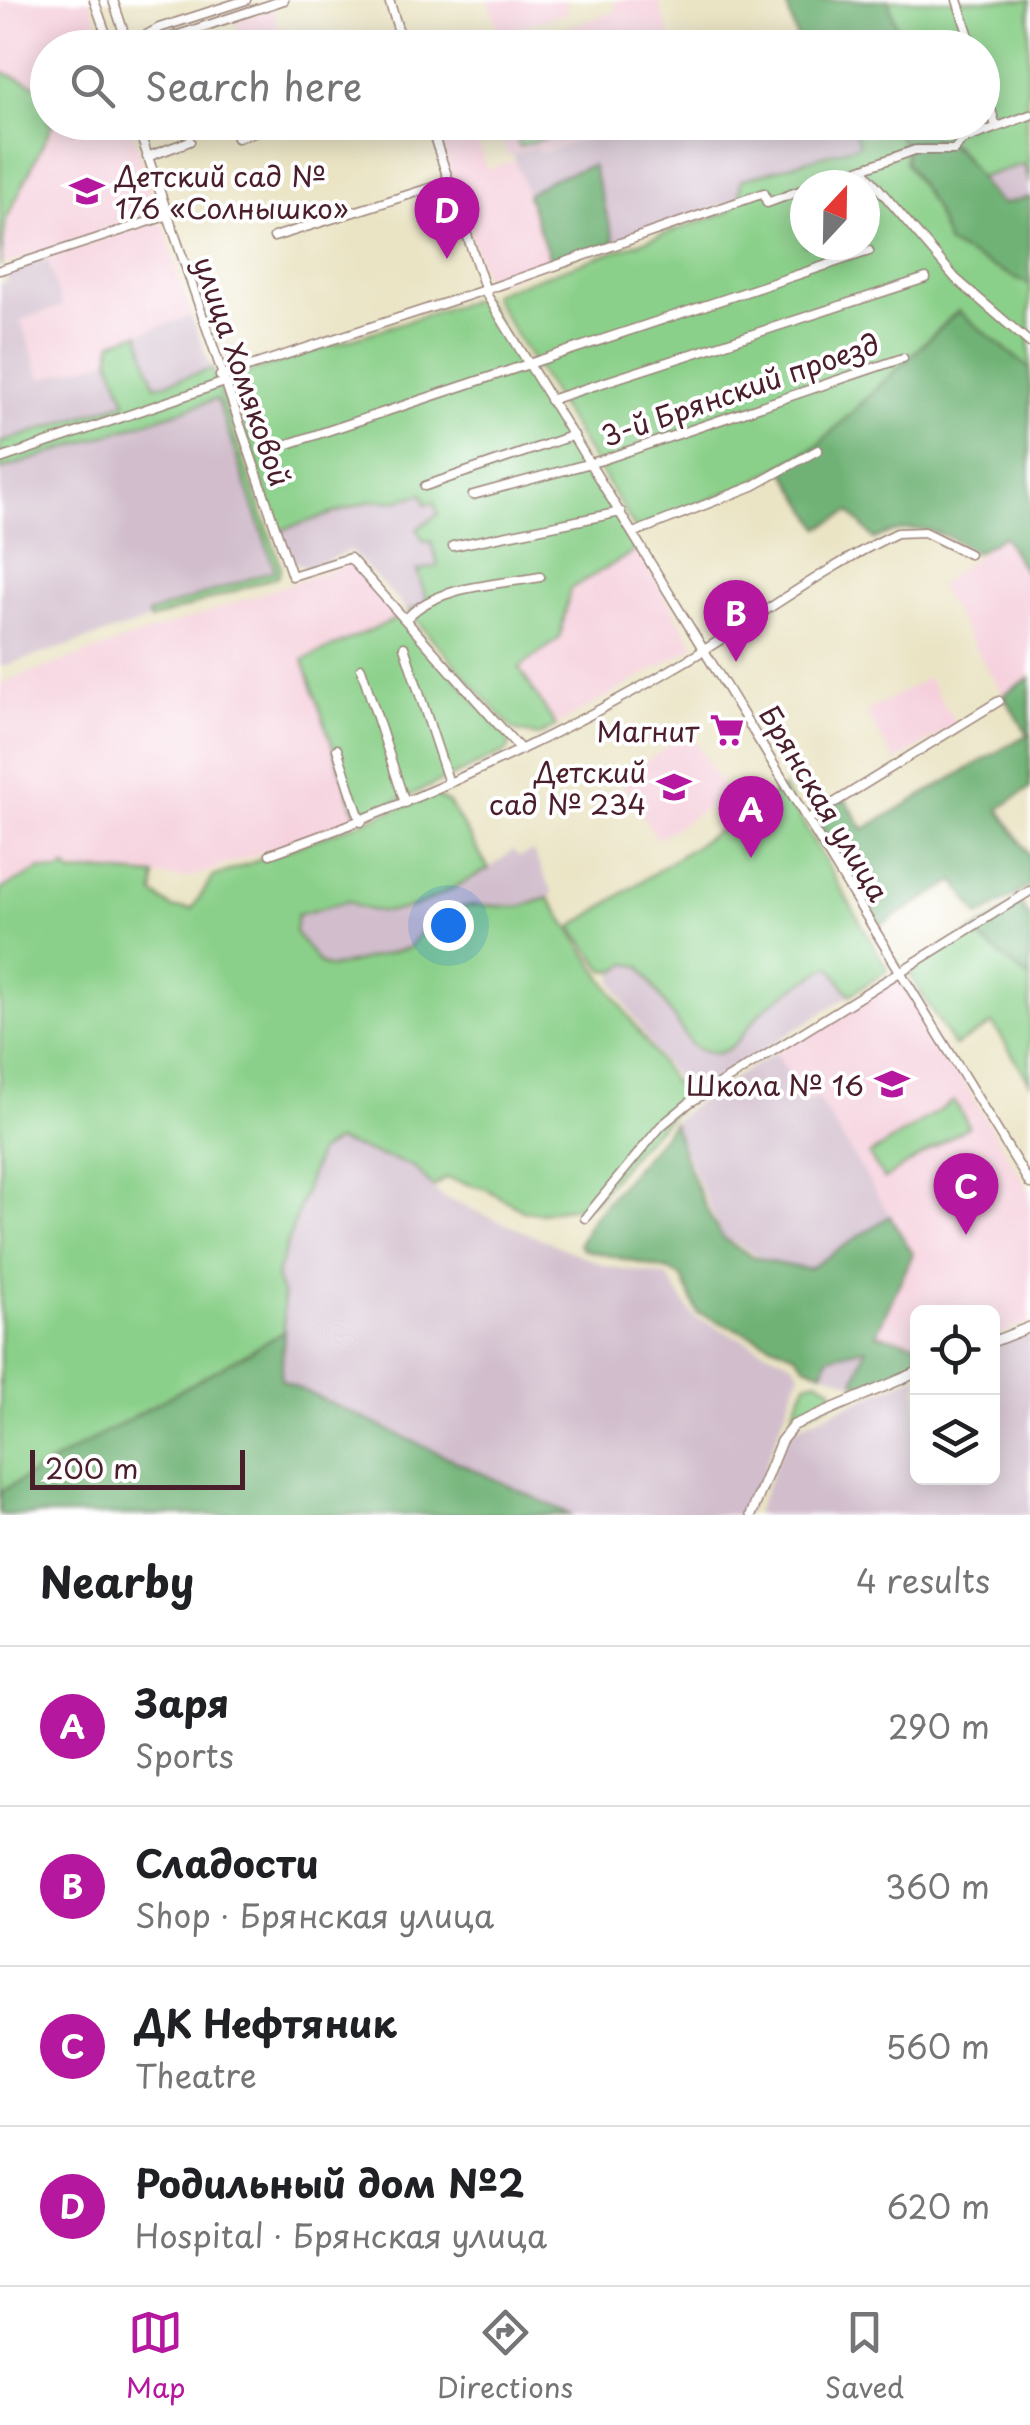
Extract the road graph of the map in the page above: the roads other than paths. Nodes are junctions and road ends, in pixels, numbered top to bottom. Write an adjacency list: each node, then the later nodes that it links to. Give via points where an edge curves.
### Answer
1 (94, 0): 7 (street)
2 (113, 0): 8 (street)
3 (246, 0): 9 (street)
4 (284, 0): 10 (street)
5 (389, 0): 11 (street)
6 (957, 0): 12 (street)
7 (105, 30)
8 (121, 30)
9 (155, 30)
10 (193, 30)
11 (398, 30)
12 (967, 30)
13 (1030, 115): 14 (street)
14 (1000, 125)
15 (142, 140): 19 (street, улица Хомяковой)
16 (434, 140): 22 (street, Брянская улица)
17 (962, 140): 20 (street, via 954,150 914,150)
18 (190, 141): 19 (street)
19 (148, 157): 24 (street, улица Хомяковой)
20 (862, 169): 21 (street); 30 (street, via 956,279)
21 (859, 170)
22 (449, 182): 25 (street); 29 (street, Брянская улица)
23 (790, 195): 29 (street, via 767,203 764,192)
24 (166, 216): 27 (street); 33 (street, улица Хомяковой)
25 (274, 237)
26 (842, 260): 32 (street)
27 (0, 270)
28 (926, 278): 34 (street)
29 (484, 290): 32 (street, Брянская улица); 33 (street)
30 (1030, 342)
31 (903, 358): 39 (street, 3-й Брянский проезд)
32 (530, 366): 34 (street, Брянская улица); 36 (street)
33 (221, 379): 38 (street); 47 (street, улица Хомяковой, via 292,576 350,558)
34 (550, 400): 35 (street, Брянская улица)
35 (574, 435): 39 (street, Брянская улица); 40 (street)
36 (270, 450)
37 (818, 450): 43 (street, via 752,486)
38 (0, 458)
39 (591, 463): 41 (street, 3-й Брянский проезд); 42 (street, Брянская улица)
40 (425, 486)
41 (473, 495)
42 (621, 512): 43 (street, Брянская улица); 44 (street)
43 (633, 533): 49 (street, Брянская улица)
44 (452, 546)
45 (969, 554): 49 (street, via 924,532 897,533)
46 (540, 577): 47 (street, via 454,592)
47 (408, 617): 53 (street)
48 (404, 648): 54 (street)
49 (704, 649): 53 (street); 56 (street, Брянская улица)
50 (360, 668): 55 (street)
51 (1000, 701): 56 (street)
52 (337, 749): 57 (street)
53 (521, 750): 54 (street)
54 (449, 784): 55 (street)
55 (405, 803): 57 (street)
56 (808, 819): 60 (street, Брянская улица)
57 (361, 822): 58 (street)
58 (270, 854)
59 (1030, 891): 60 (street)
60 (900, 969): 61 (street, Брянская улица); 62 (street, via 689,1103 661,1126)
61 (1030, 1184)
62 (585, 1218)
63 (1030, 1327): 64 (street)
64 (1000, 1339)
65 (910, 1375): 66 (street, via 794,1426 781,1441)
66 (752, 1515)

